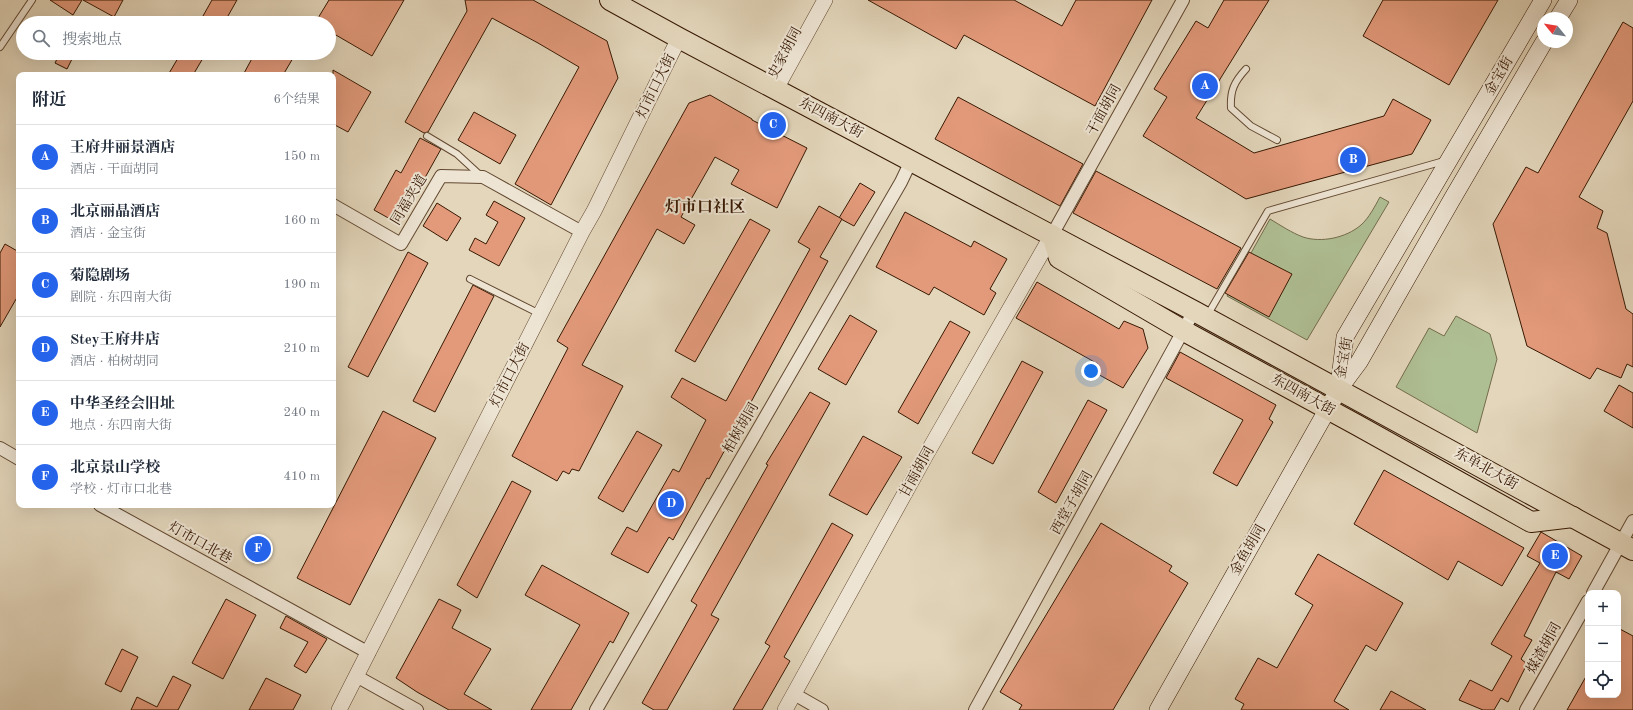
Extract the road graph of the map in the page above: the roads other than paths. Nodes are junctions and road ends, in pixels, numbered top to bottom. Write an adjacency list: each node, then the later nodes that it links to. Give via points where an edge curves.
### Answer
1 (32, 0): 9 (lane)
2 (814, 0): 15 (street, 史家胡同)
3 (825, 0): 15 (street)
4 (1183, 0): 23 (street, 干面胡同)
5 (1543, 0): 18 (main road, 金宝街)
6 (1569, 0): 8 (main road)
7 (621, 2): 11 (main road, 东四南大街)
8 (1562, 12)
9 (21, 16)
10 (16, 24): 12 (lane)
11 (679, 38): 15 (main road, 东四南大街); 22 (street, 灯市口大街)
12 (0, 47)
13 (1540, 48): 28 (main road, 金宝街, via 1359,362)
14 (1246, 69): 17 (lane, via 1231,94 1231,108 1251,126)
15 (772, 87): 19 (main road, 东四南大街)
16 (427, 136): 20 (lane, via 457,154)
17 (1277, 140)
18 (1450, 159): 26 (lane, via 1268,211); 28 (main road, 金宝街, via 1345,337)
19 (911, 161): 23 (main road, 东四南大街); 43 (street, 柏树胡同)
20 (483, 177): 21 (street, 同福夹道, via 441,176 401,244); 22 (street, 同福夹道)
21 (336, 207)
22 (582, 232): 25 (street, 灯市口大街)
23 (1052, 236): 26 (main road, 东四南大街); 27 (main road, 东四南大街, via 1059,258); 40 (street, 甘雨胡同, via 926,455)
24 (470, 279): 25 (lane)
25 (540, 314): 38 (street, 灯市口大街)
26 (1200, 315): 27 (street, 西堂子胡同); 28 (main road, 东四南大街)
27 (1184, 330): 29 (main road, 东四南大街); 46 (street, 西堂子胡同)
28 (1339, 389): 29 (main road, 金鱼胡同); 33 (main road, 东单北大街)
29 (1328, 409): 33 (main road, 东四南大街, via 1531,522); 47 (main road, 金鱼胡同)
30 (0, 448): 31 (street)
31 (16, 457)
32 (105, 508): 38 (street, 灯市口北巷)
33 (1573, 517): 35 (main road, 东单北大街)
34 (1633, 521): 35 (street)
35 (1627, 547): 36 (street)
36 (1594, 590)
37 (1585, 606): 48 (street, 煤渣胡同)
38 (369, 653): 39 (street, 灯市口大街)
39 (356, 676): 41 (street, 灯市口大街); 42 (street)
40 (794, 694): 44 (street, 甘雨胡同); 45 (street)
41 (339, 710)
42 (417, 710)
43 (596, 710)
44 (785, 710)
45 (822, 710)
46 (975, 710)
47 (1158, 710)
48 (1526, 710)

